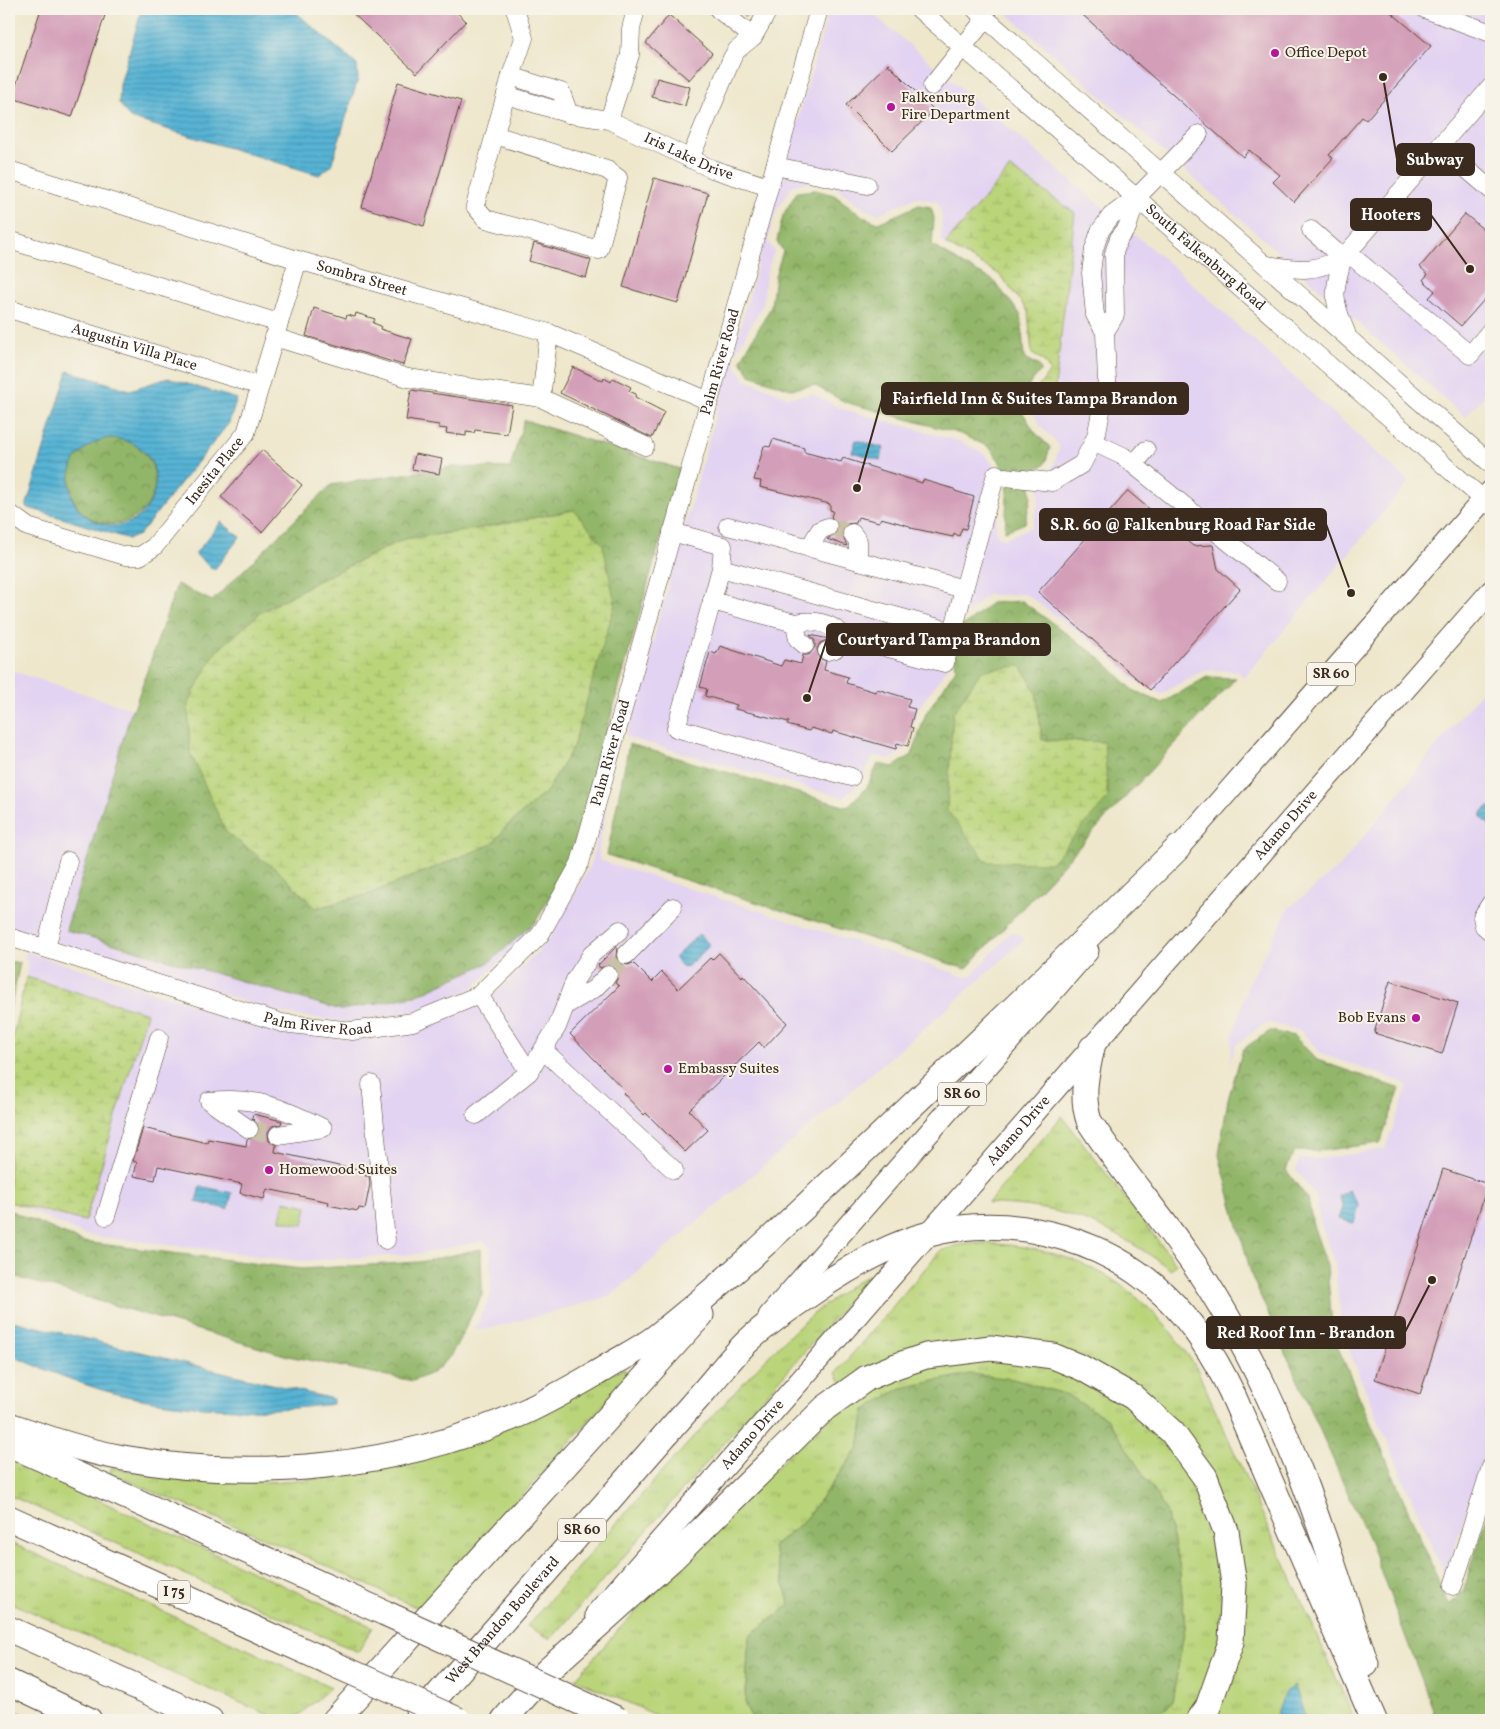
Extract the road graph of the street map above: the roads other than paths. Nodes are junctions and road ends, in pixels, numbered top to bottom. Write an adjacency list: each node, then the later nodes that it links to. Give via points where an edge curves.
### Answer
1 (515, 9): 12 (street, via 524,38)
2 (636, 9): 17 (street, via 631,28 630,55)
3 (769, 9): 10 (street)
4 (819, 9): 22 (street, Palm River Road)
5 (920, 9): 11 (street, South Falkenburg Road)
6 (1425, 9): 9 (street)
7 (729, 13): 10 (street)
8 (980, 14): 11 (street); 24 (street)
9 (1491, 33)
10 (752, 37): 21 (street, via 732,58)
11 (962, 47): 13 (street); 28 (street, South Falkenburg Road)
12 (511, 76): 15 (street); 16 (street, via 561,92)
13 (932, 86)
14 (1491, 87): 20 (street)
15 (506, 95): 16 (street, Iris Lake Drive); 19 (street)
16 (569, 114): 17 (street, Iris Lake Drive)
17 (609, 120): 21 (street, Iris Lake Drive)
18 (1199, 134): 24 (street)
19 (494, 135): 19 (street, via 475,206 486,219 599,250 618,178 607,170)
20 (1440, 146): 27 (street); 31 (street)
21 (690, 158): 26 (street, Iris Lake Drive)
22 (775, 166): 25 (street); 26 (street, Palm River Road)
23 (9, 170): 32 (street, Sombra Street)
24 (1162, 172): 28 (street); 33 (street)
25 (867, 185)
26 (769, 187): 41 (street, Palm River Road)
27 (1491, 190)
28 (1137, 197): 42 (street, via 1111,216 1100,231 1094,248 1092,273 1096,315 1105,332 1107,381); 47 (street, South Falkenburg Road)
29 (1311, 230): 31 (street)
30 (9, 240): 35 (street)
31 (1345, 255): 33 (street, via 1322,268 1298,270); 36 (street, via 1470,355); 38 (street, via 1335,285 1335,308)
32 (298, 260): 35 (street, Inesita Place); 37 (street, Sombra Street)
33 (1267, 265): 38 (street)
34 (9, 309): 39 (street, Augustin Villa Place)
35 (277, 330): 39 (street, Inesita Place); 40 (street, via 408,378)
36 (1491, 330)
37 (549, 333): 40 (street); 41 (street, Sombra Street)
38 (1347, 336): 46 (street)
39 (260, 386): 50 (street, Inesita Place, via 246,433 154,547 140,556 125,556)
40 (541, 398): 43 (street)
41 (709, 400): 53 (street, Palm River Road)
42 (1093, 442): 45 (street); 59 (street, via 1082,464 1052,482 1000,475)
43 (645, 446)
44 (1146, 450): 45 (street)
45 (1134, 464): 58 (street, via 1222,525)
46 (1491, 464)
47 (1489, 499): 68 (main road, SR 60)
48 (9, 513): 50 (street, Inesita Place)
49 (728, 526): 55 (street)
50 (28, 527): 52 (street, Inesita Place)
51 (828, 527): 55 (street, via 820,530)
52 (9, 529)
53 (672, 532): 57 (street, via 723,546); 78 (street, Palm River Road, via 580,863 540,935)
54 (852, 534): 56 (street, via 858,541)
55 (809, 548): 56 (street)
56 (858, 561): 59 (street)
57 (721, 568): 61 (street); 63 (street)
58 (1277, 581)
59 (964, 589): 63 (street)
60 (1491, 591): 81 (main road, Adamo Drive)
61 (712, 601): 62 (street); 67 (street, via 676,728)
62 (796, 623): 64 (street, via 809,620 834,626); 65 (street, via 798,639)
63 (953, 632): 64 (street, via 945,663)
64 (844, 636): 66 (street, via 835,649)
65 (805, 645)
66 (828, 651)
67 (851, 777)
68 (1178, 848): 92 (highway, via 1038,987); 93 (main road, SR 60)
69 (68, 860): 75 (street)
70 (1491, 903): 73 (street, via 1482,917 1484,926)
71 (673, 907): 76 (street)
72 (620, 930): 79 (street, via 592,954 575,980)
73 (1491, 932)
74 (9, 937): 75 (street, Palm River Road)
75 (46, 948): 78 (street, Palm River Road, via 282,1023 352,1031 413,1022)
76 (626, 956)
77 (608, 975): 79 (street, via 594,989)
78 (479, 995): 83 (street)
79 (566, 1005): 82 (street)
80 (159, 1038): 89 (street)
81 (1092, 1048): 90 (main road, Adamo Drive); 111 (highway, via 1084,1090 1084,1106 1089,1121 1188,1256 1235,1330 1257,1374 1289,1444 1318,1522)
82 (543, 1050): 83 (street); 88 (street)
83 (529, 1072): 85 (street)
84 (371, 1084): 91 (street)
85 (476, 1115)
86 (249, 1129): 87 (street, via 209,1101 236,1098 285,1108 323,1128)
87 (278, 1135)
88 (674, 1170)
89 (106, 1216)
90 (930, 1233): 93 (highway, West Brandon Boulevard, via 881,1250 857,1263 789,1308); 100 (main road, Adamo Drive); 110 (highway, West Brandon Boulevard, via 986,1226 1046,1232 1117,1260 1172,1301 1201,1337 1220,1369)
91 (386, 1240)
92 (767, 1242): 94 (highway, via 653,1339 522,1413 476,1432 425,1447 326,1466 269,1471 197,1468 124,1459 74,1447); 104 (highway)
93 (748, 1341): 105 (highway, West Brandon Boulevard / SR 60)
94 (9, 1425)
95 (9, 1444): 108 (highway, bridge)
96 (1491, 1467): 98 (street)
97 (9, 1518): 106 (highway, I 75, bridge)
98 (1453, 1586)
99 (9, 1629): 103 (highway)
100 (547, 1671): 107 (highway); 109 (highway, via 672,1559 825,1408 868,1378 896,1366 926,1356 991,1348 1053,1356 1082,1368 1133,1397 1172,1432 1205,1477 1226,1531 1234,1584 1231,1642 1208,1707)
101 (9, 1682): 102 (highway)
102 (89, 1720)
103 (210, 1720)
104 (335, 1720)
105 (416, 1720)
106 (458, 1720)
107 (504, 1720)
108 (619, 1720)
109 (1199, 1720)
110 (1374, 1720)
111 (1385, 1720)

